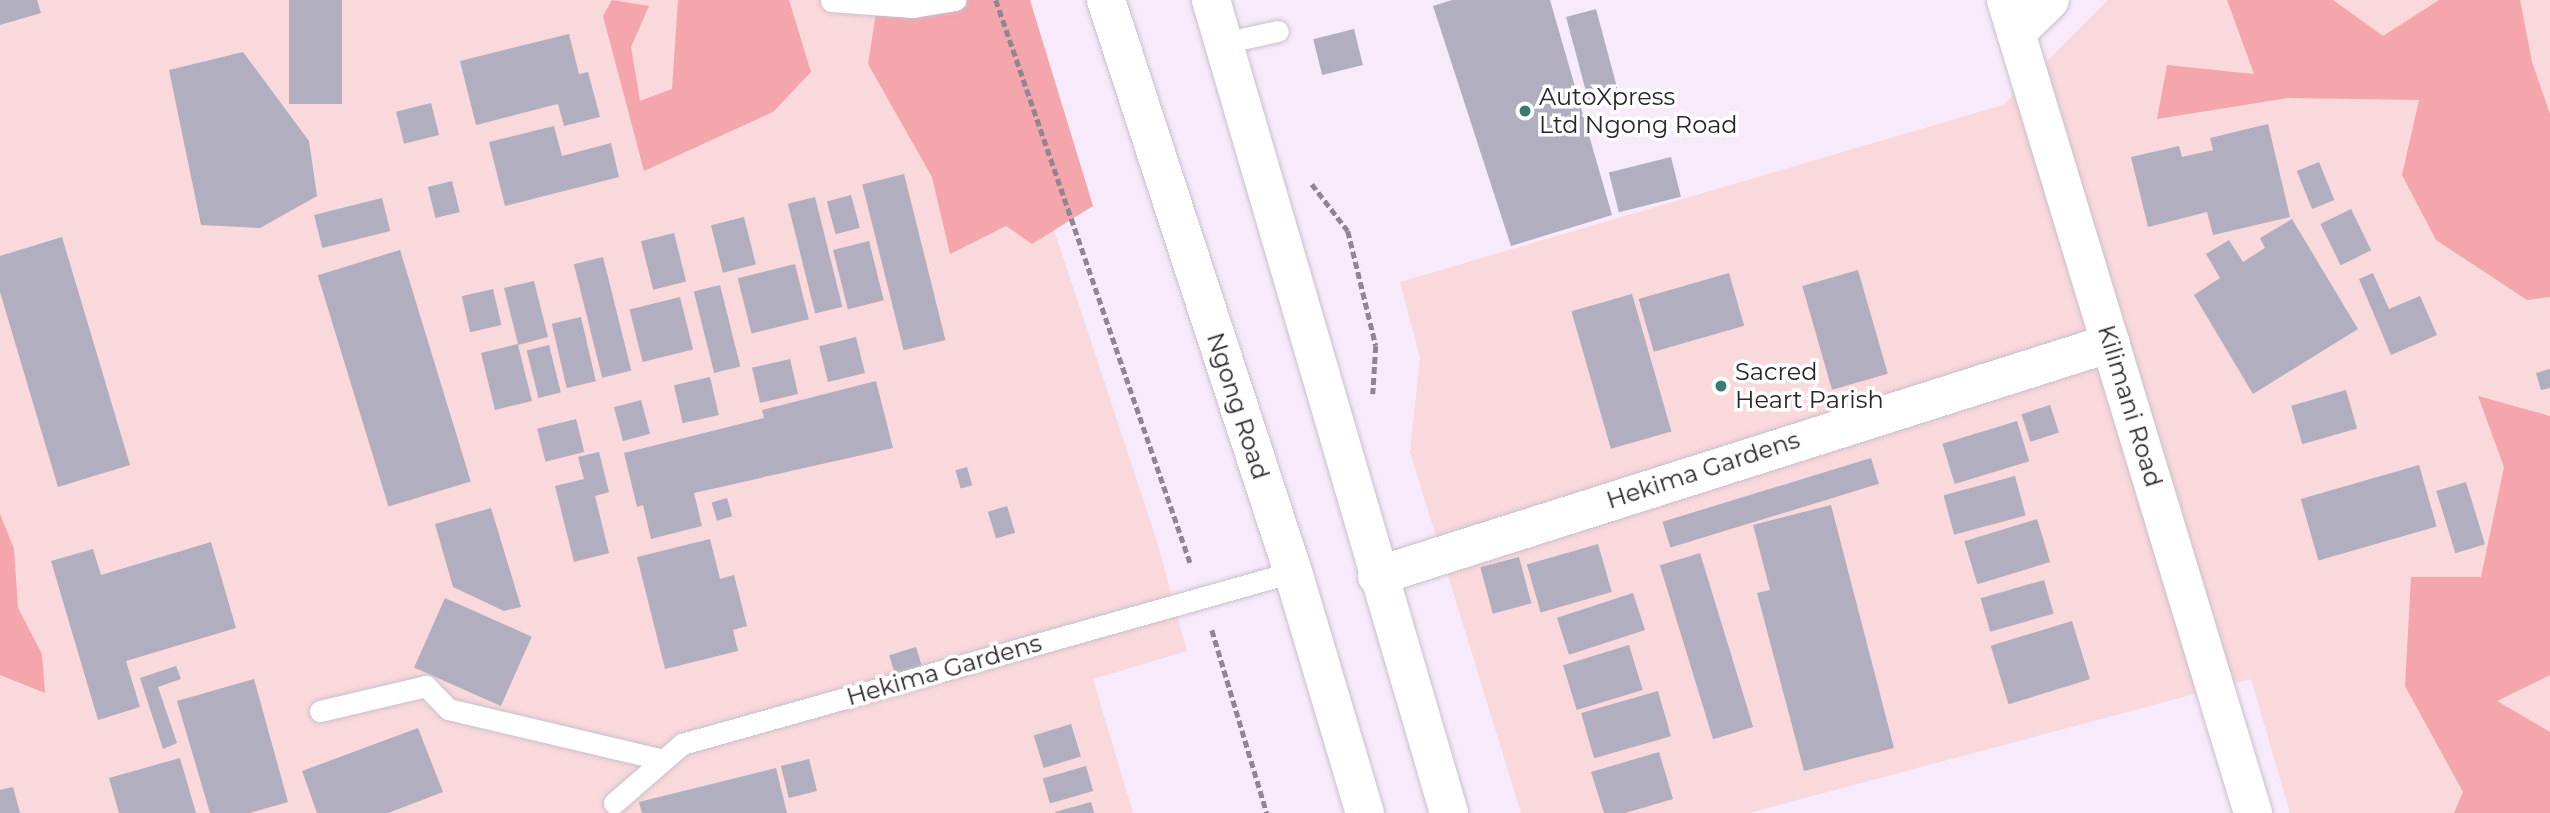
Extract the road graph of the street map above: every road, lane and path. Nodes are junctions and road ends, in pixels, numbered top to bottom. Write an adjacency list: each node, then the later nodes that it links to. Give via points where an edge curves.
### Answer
1 (956, 0): 6 (lane, via 913,8)
2 (996, 0): 13 (path)
3 (1106, 0): 11 (main road, Ngong Road)
4 (1211, 0): 9 (main road)
5 (2050, 0): 7 (main road)
6 (831, 1)
7 (2011, 17): 10 (main road, Kilimani Road)
8 (1278, 32): 9 (lane)
9 (1223, 43): 12 (main road)
10 (2111, 343): 12 (main road, Hekima Gardens); 20 (main road, Kilimani Road)
11 (1293, 572): 13 (lane, Hekima Gardens); 18 (main road, Ngong Road)
12 (1377, 576): 19 (main road)
13 (1202, 598): 15 (lane, Hekima Gardens, via 682,744); 17 (path)
14 (320, 711): 15 (lane, via 426,686 448,709)
15 (660, 759): 16 (lane, Hekima Gardens)
16 (614, 803)
17 (1267, 813)
18 (1365, 813)
19 (1449, 813)
20 (2253, 813)

